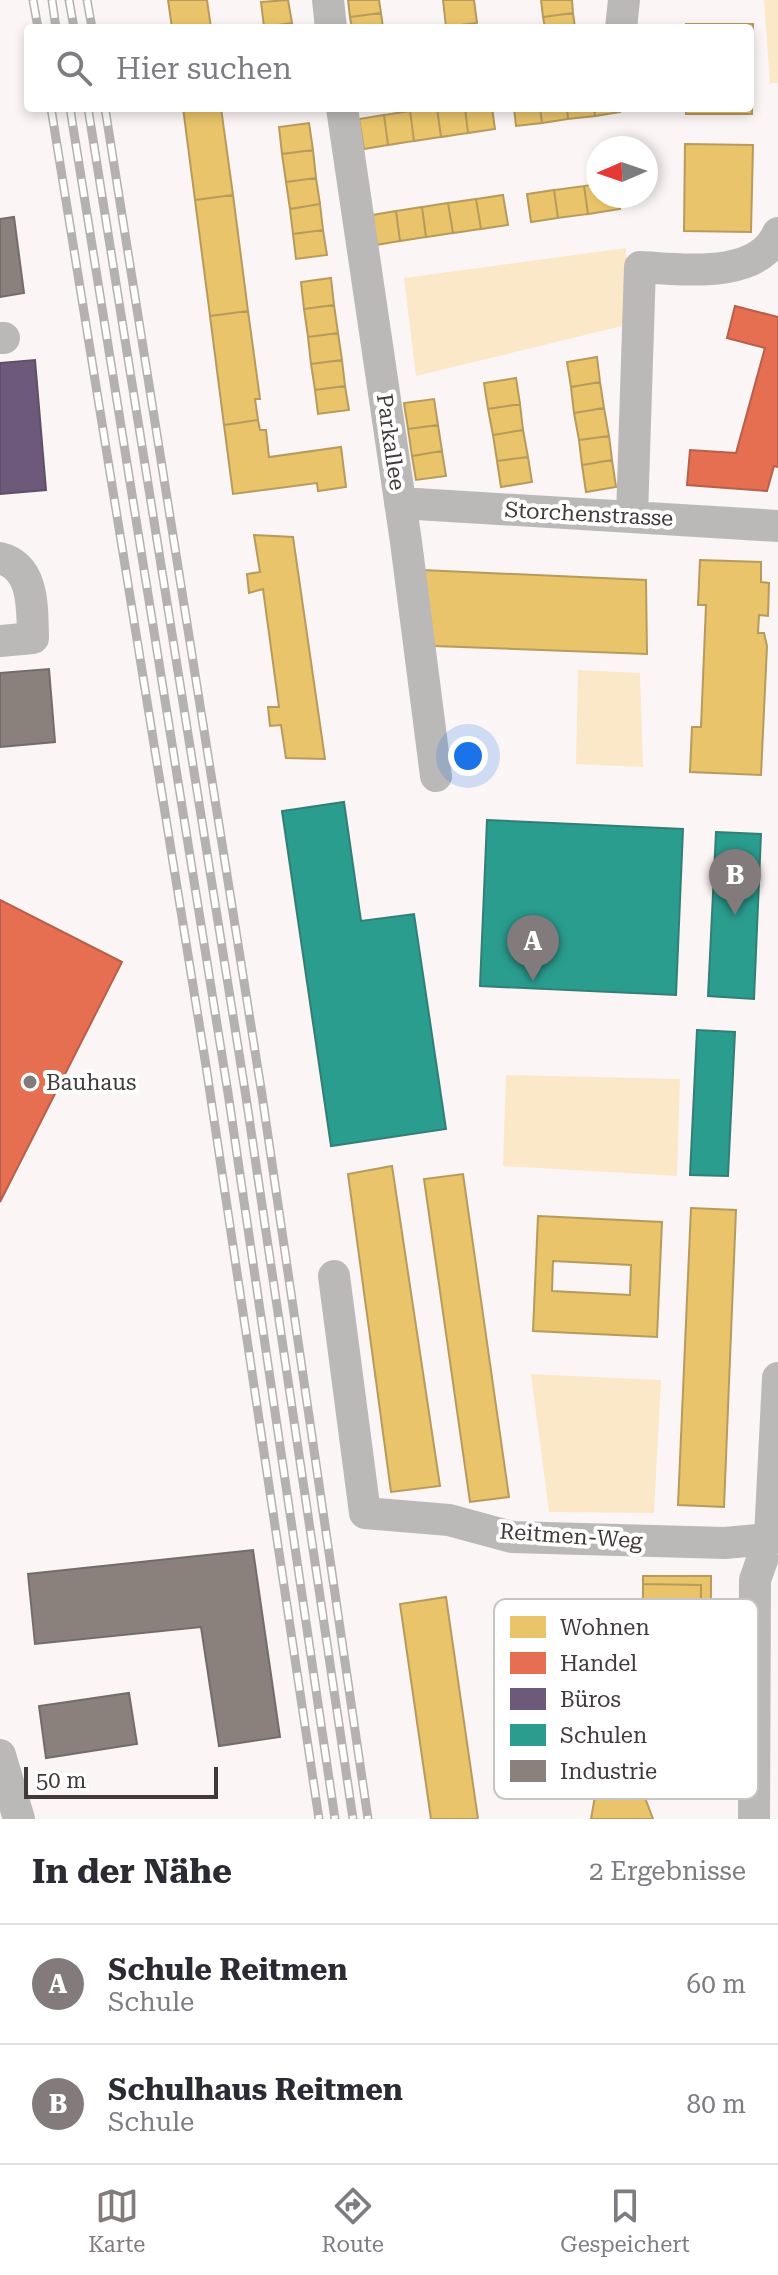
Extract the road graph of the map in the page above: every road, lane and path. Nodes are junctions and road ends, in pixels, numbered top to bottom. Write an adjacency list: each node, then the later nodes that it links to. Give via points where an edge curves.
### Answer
1 (328, 0): 3 (street)
2 (624, 0): 4 (street)
3 (331, 24)
4 (621, 24)
5 (343, 112): 7 (street, Parkallee)
6 (778, 233): 8 (street, via 772,248 742,265 640,267)
7 (400, 503): 8 (street, Storchenstrasse); 12 (street, Parkallee)
8 (632, 516): 9 (street, Storchenstrasse)
9 (778, 526)
10 (0, 558): 11 (street, via 13,561 26,578 33,638)
11 (0, 641)
12 (436, 776)
13 (334, 1276): 15 (street, Reitmen-Weg, via 365,1513 449,1520 512,1537 725,1543)
14 (778, 1378): 15 (street)
15 (774, 1538): 16 (street, via 755,1580)
16 (755, 1599)
17 (0, 1755): 19 (street)
18 (754, 1799): 20 (street)
19 (19, 1819)
20 (754, 1819)

